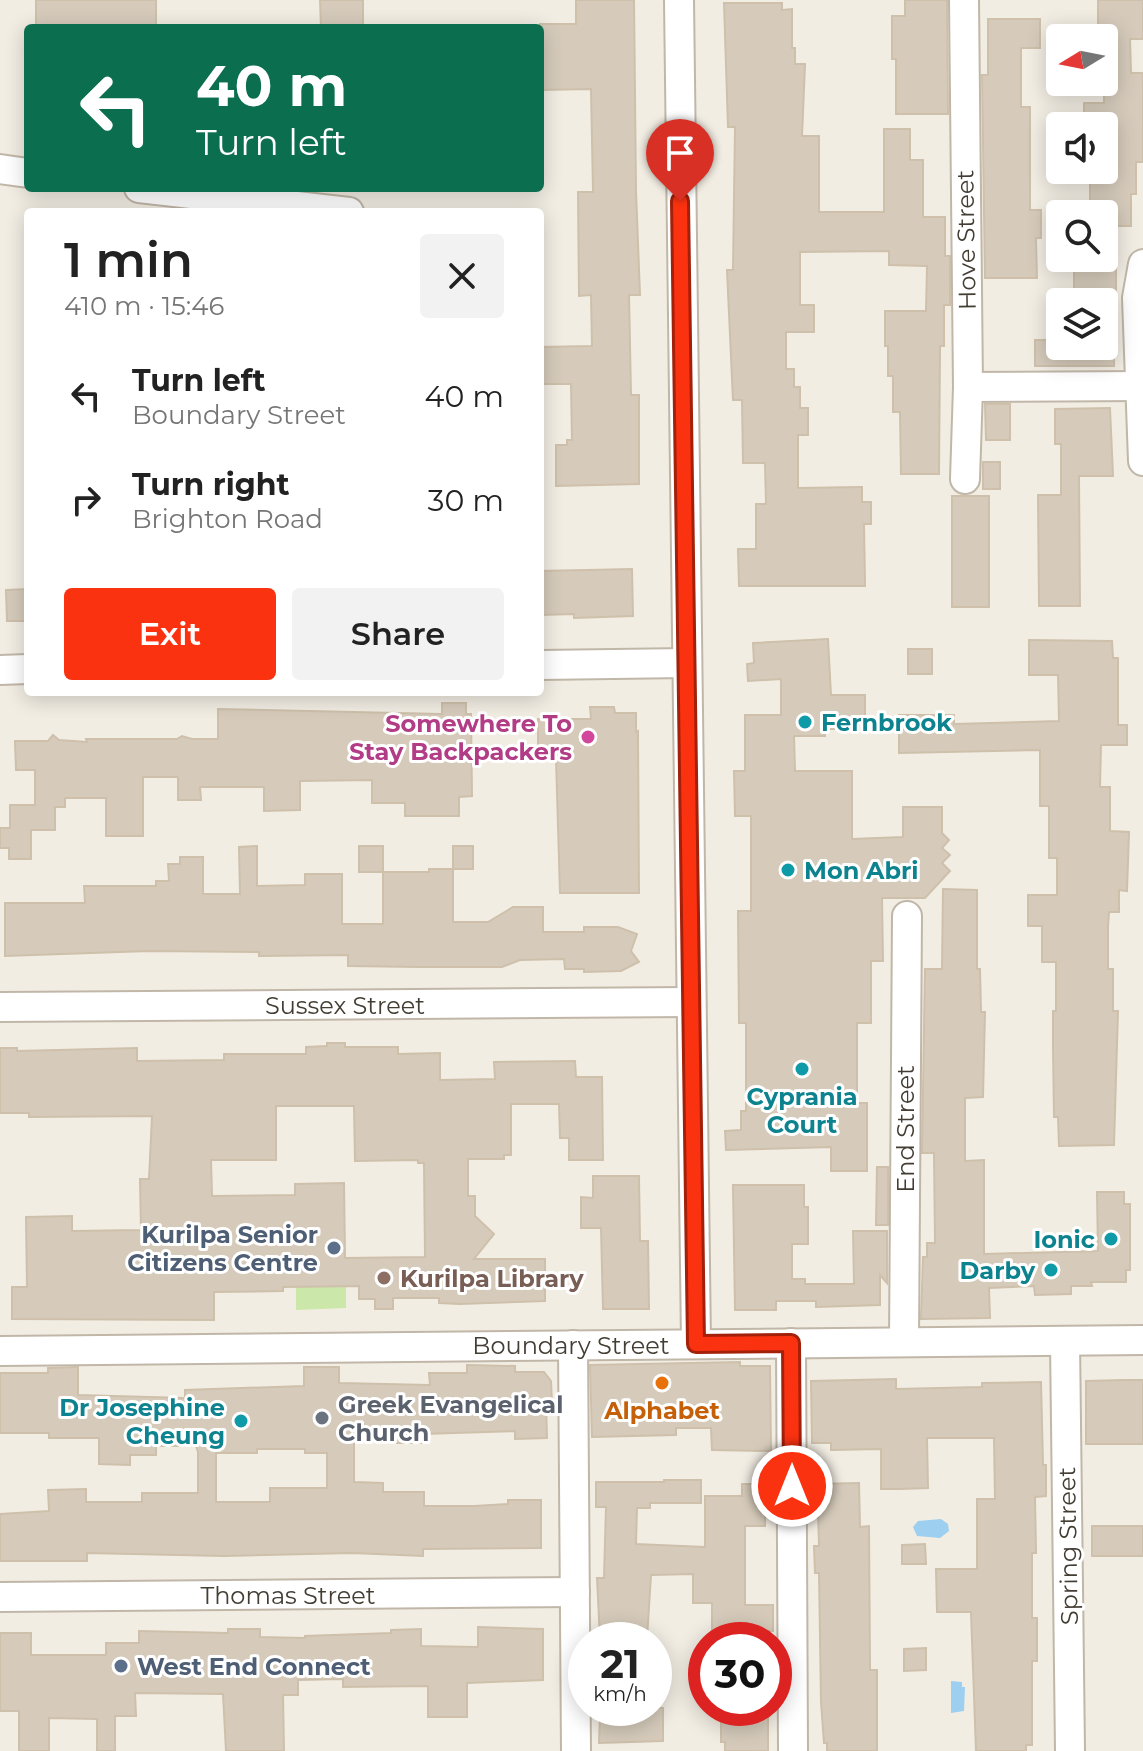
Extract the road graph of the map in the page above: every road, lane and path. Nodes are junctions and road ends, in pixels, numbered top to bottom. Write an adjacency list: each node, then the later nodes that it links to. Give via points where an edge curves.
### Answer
1 (679, 0): 13 (street)
2 (964, 0): 10 (street, Hove Street)
3 (0, 169): 4 (street)
4 (24, 172)
5 (149, 192): 6 (street)
6 (173, 202): 7 (street)
7 (279, 208)
8 (1143, 264): 9 (street, via 1137,298)
9 (1141, 386): 10 (street); 11 (street)
10 (968, 387): 12 (street, Hove Street)
11 (1143, 461)
12 (965, 479)
13 (687, 663): 14 (street); 18 (street)
14 (544, 665)
15 (24, 669): 16 (street)
16 (0, 670)
17 (907, 916): 22 (street, End Street)
18 (691, 1002): 19 (street, Sussex Street); 24 (street)
19 (0, 1007)
20 (1143, 1340): 21 (street, Boundary Street)
21 (1065, 1341): 22 (street, Boundary Street); 31 (street, Spring Street)
22 (904, 1342): 23 (street, Boundary Street)
23 (791, 1343): 24 (street, Boundary Street); 30 (street)
24 (696, 1344): 25 (street, Boundary Street)
25 (573, 1345): 26 (street, Boundary Street); 27 (street)
26 (0, 1351)
27 (575, 1592): 28 (street, Thomas Street); 29 (street)
28 (0, 1597)
29 (576, 1751)
30 (793, 1751)
31 (1070, 1751)

